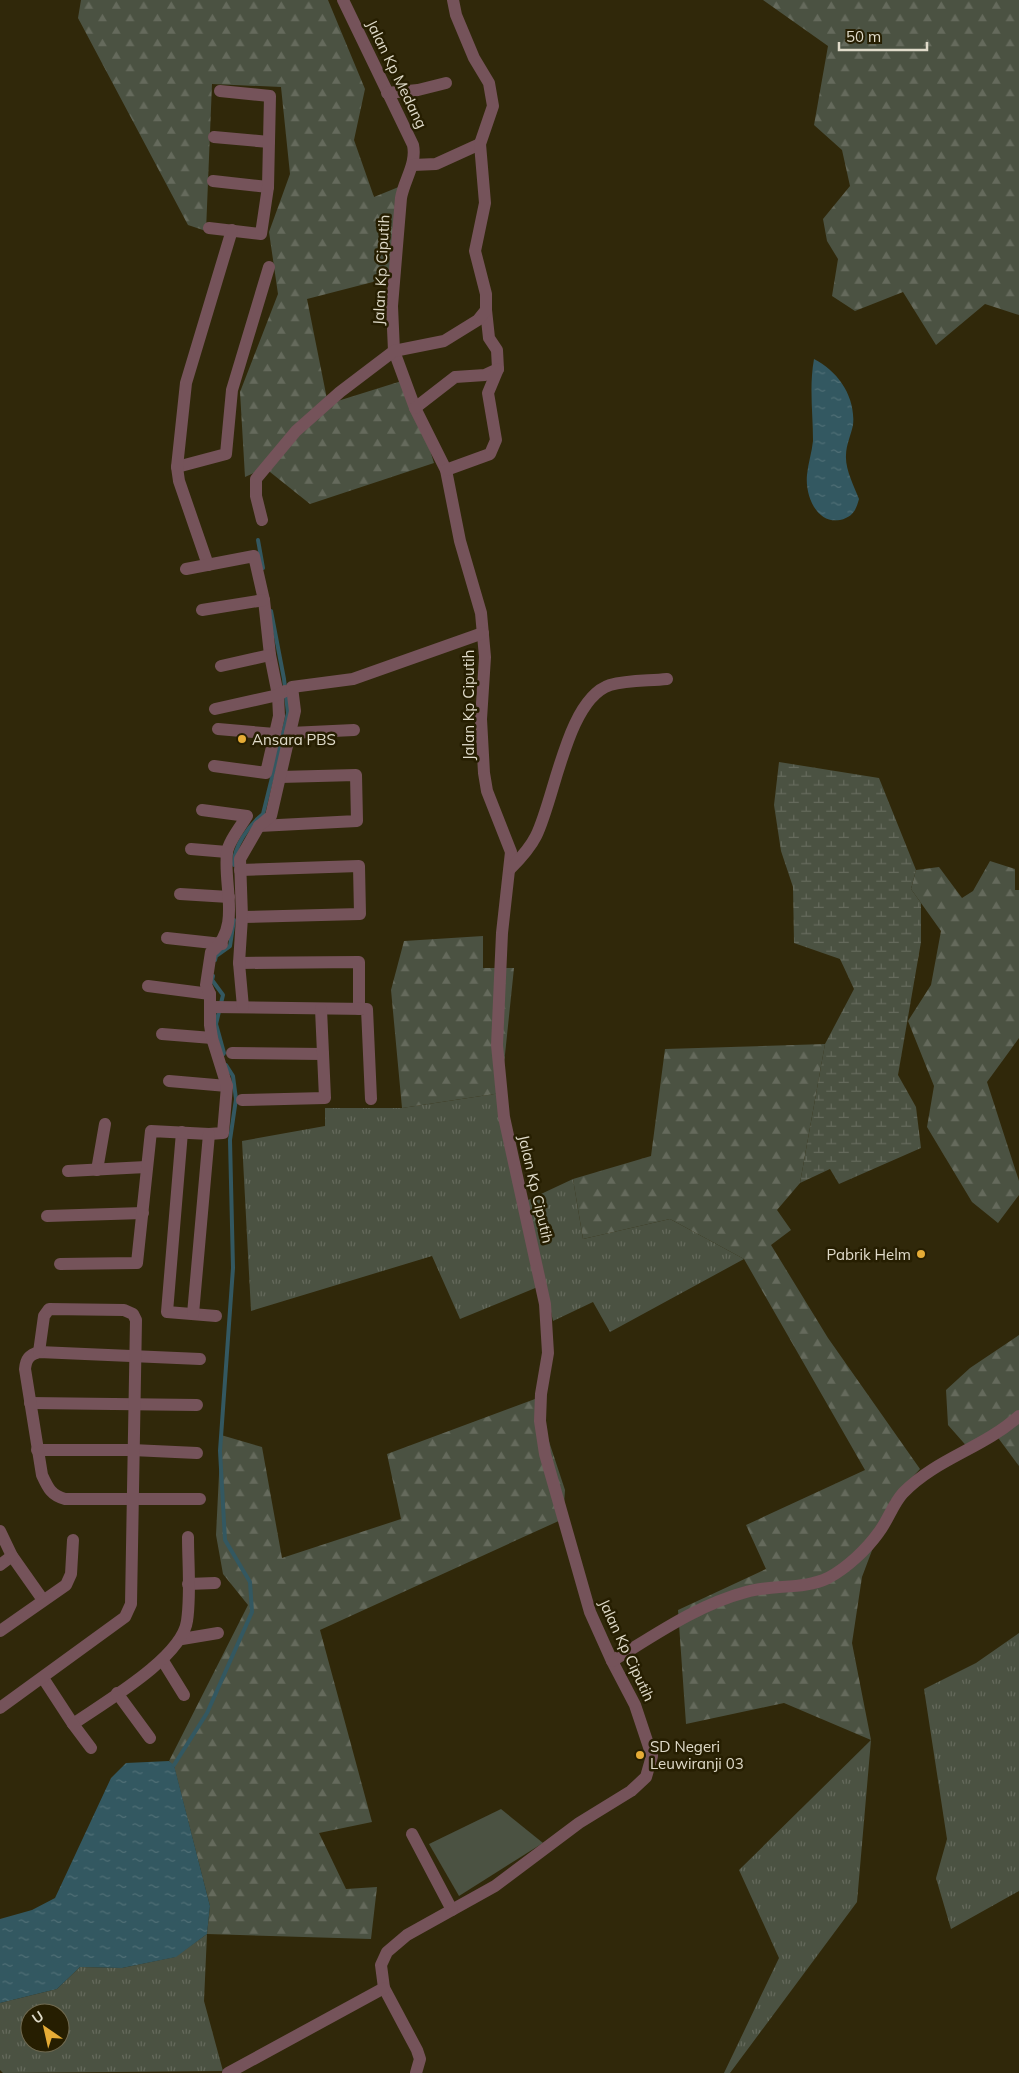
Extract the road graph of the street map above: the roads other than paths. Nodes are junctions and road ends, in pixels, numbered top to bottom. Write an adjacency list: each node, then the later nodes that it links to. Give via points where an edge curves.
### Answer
1 (343, 0): 5 (street, Jalan Kp Medang)
2 (453, 0): 8 (street, via 474,58 490,83 493,106)
3 (446, 83): 5 (street)
4 (220, 91): 7 (street, via 270,96)
5 (387, 93): 9 (street, Jalan Kp Medang, via 413,145)
6 (214, 136): 7 (street)
7 (269, 142): 11 (street)
8 (480, 144): 9 (street, via 436,164); 15 (street, via 485,203 475,251 486,294)
9 (413, 164): 16 (street, Jalan Kp Ciputih, via 401,198 392,306)
10 (213, 181): 11 (street)
11 (268, 187): 13 (street, via 261,234)
12 (209, 228): 13 (street)
13 (232, 230): 19 (street, via 186,383)
14 (269, 267): 19 (street, via 232,390 226,454)
15 (486, 310): 16 (street, via 478,320 444,341); 17 (street, via 489,338 497,350)
16 (394, 351): 18 (street, Jalan Kp Ciputih); 21 (street, via 296,431 256,479)
17 (498, 369): 18 (street, via 485,375 455,377); 20 (street, via 488,393 496,440 490,454)
18 (415, 408): 20 (street, Jalan Kp Ciputih)
19 (177, 467): 22 (street, via 178,481)
20 (446, 470): 26 (street, Jalan Kp Ciputih, via 460,541 481,613)
21 (262, 520)
22 (208, 565): 23 (street); 24 (street, via 254,556)
23 (186, 569)
24 (264, 600): 25 (street); 27 (street)
25 (202, 610)
26 (483, 634): 30 (street, via 353,679); 43 (street, Jalan Kp Ciputih, via 485,657 481,719 484,773 487,791 511,852)
27 (270, 655): 28 (street); 31 (street)
28 (221, 666)
29 (667, 679): 43 (street, via 610,686 590,697 571,733 536,835)
30 (292, 687): 31 (street); 35 (street, via 295,711)
31 (278, 695): 32 (street); 36 (street, via 279,716)
32 (215, 709)
33 (218, 729): 36 (street)
34 (354, 730): 35 (street)
35 (290, 733): 38 (street)
36 (275, 734): 37 (street, via 266,773)
37 (214, 766)
38 (280, 777): 40 (street, via 271,816); 40 (street, via 356,775 357,821)
39 (202, 810): 42 (street, via 247,816)
40 (259, 826): 44 (street, via 240,860)
41 (191, 849): 42 (street)
42 (227, 852): 46 (street)
43 (510, 869): 100 (street, Jalan Kp Ciputih, via 502,933 497,1045 504,1117 545,1304 548,1353 540,1421 545,1454 590,1612)
44 (240, 870): 47 (street); 47 (street, via 359,866 360,914)
45 (180, 894): 46 (street)
46 (229, 897): 49 (street, via 227,932)
47 (242, 917): 50 (street)
48 (167, 938): 49 (street)
49 (222, 944): 52 (street, via 211,952 206,985)
50 (240, 963): 53 (street); 56 (street, via 360,962)
51 (148, 986): 52 (street)
52 (210, 994): 54 (street)
53 (243, 1007): 54 (street); 55 (street)
54 (212, 1008): 58 (street)
55 (321, 1009): 56 (street); 60 (street)
56 (359, 1009): 63 (street, via 367,1009)
57 (162, 1034): 58 (street)
58 (212, 1038): 62 (street)
59 (232, 1052): 60 (street)
60 (323, 1054): 64 (street, via 325,1098)
61 (169, 1081): 62 (street)
62 (227, 1086): 67 (street, via 224,1133)
63 (371, 1099)
64 (242, 1100)
65 (105, 1124): 69 (street)
66 (182, 1132): 67 (street); 68 (street, via 151,1131); 74 (street, via 167,1312)
67 (209, 1134): 74 (street)
68 (146, 1168): 69 (street); 71 (street)
69 (97, 1170): 70 (street)
70 (68, 1171)
71 (143, 1213): 72 (street); 73 (street, via 138,1263)
72 (47, 1216)
73 (60, 1264)
74 (193, 1314): 75 (street)
75 (216, 1316)
76 (39, 1352): 77 (street); 77 (street, via 44,1316 49,1309 124,1310 133,1314 136,1320); 79 (street, via 26,1360)
77 (136, 1356): 78 (street); 80 (street)
78 (200, 1359)
79 (30, 1403): 80 (street); 83 (street)
80 (134, 1404): 81 (street); 84 (street)
81 (197, 1406)
82 (1019, 1416): 100 (street, via 986,1441 933,1468 902,1495 878,1533 860,1553 828,1578 800,1586 747,1591 703,1608)
83 (36, 1450): 84 (street); 86 (street, via 42,1475 55,1496 65,1499)
84 (132, 1450): 85 (street); 86 (street)
85 (197, 1452)
86 (133, 1498): 87 (street); 101 (street, via 131,1604 124,1617)
87 (200, 1499)
88 (0, 1531): 91 (street)
89 (188, 1537): 94 (street)
90 (73, 1540): 95 (street, via 71,1574 66,1585)
91 (12, 1556): 92 (street); 95 (street)
92 (0, 1565)
93 (214, 1583): 94 (street)
94 (188, 1584): 98 (street, via 187,1622)
95 (43, 1600): 96 (street)
96 (0, 1631)
97 (218, 1633): 98 (street)
98 (182, 1639): 99 (street)
99 (162, 1661): 102 (street); 103 (street)
100 (612, 1661): 109 (street, Jalan Kp Ciputih, via 635,1705 648,1740 652,1756 646,1777 631,1791 579,1823 495,1886)
101 (43, 1678): 104 (street); 105 (street)
102 (117, 1693): 105 (street); 106 (street)
103 (184, 1695)
104 (0, 1708)
105 (73, 1724): 107 (street)
106 (150, 1738)
107 (91, 1748)
108 (412, 1834): 109 (street)
109 (452, 1910): 110 (street, Jalan Kp Ciputih, via 407,1935 387,1952 381,1965)
110 (384, 1988): 111 (street); 112 (street, Jalan Kp Ciputih, via 417,2050 420,2059)
111 (228, 2073)
112 (416, 2073)

